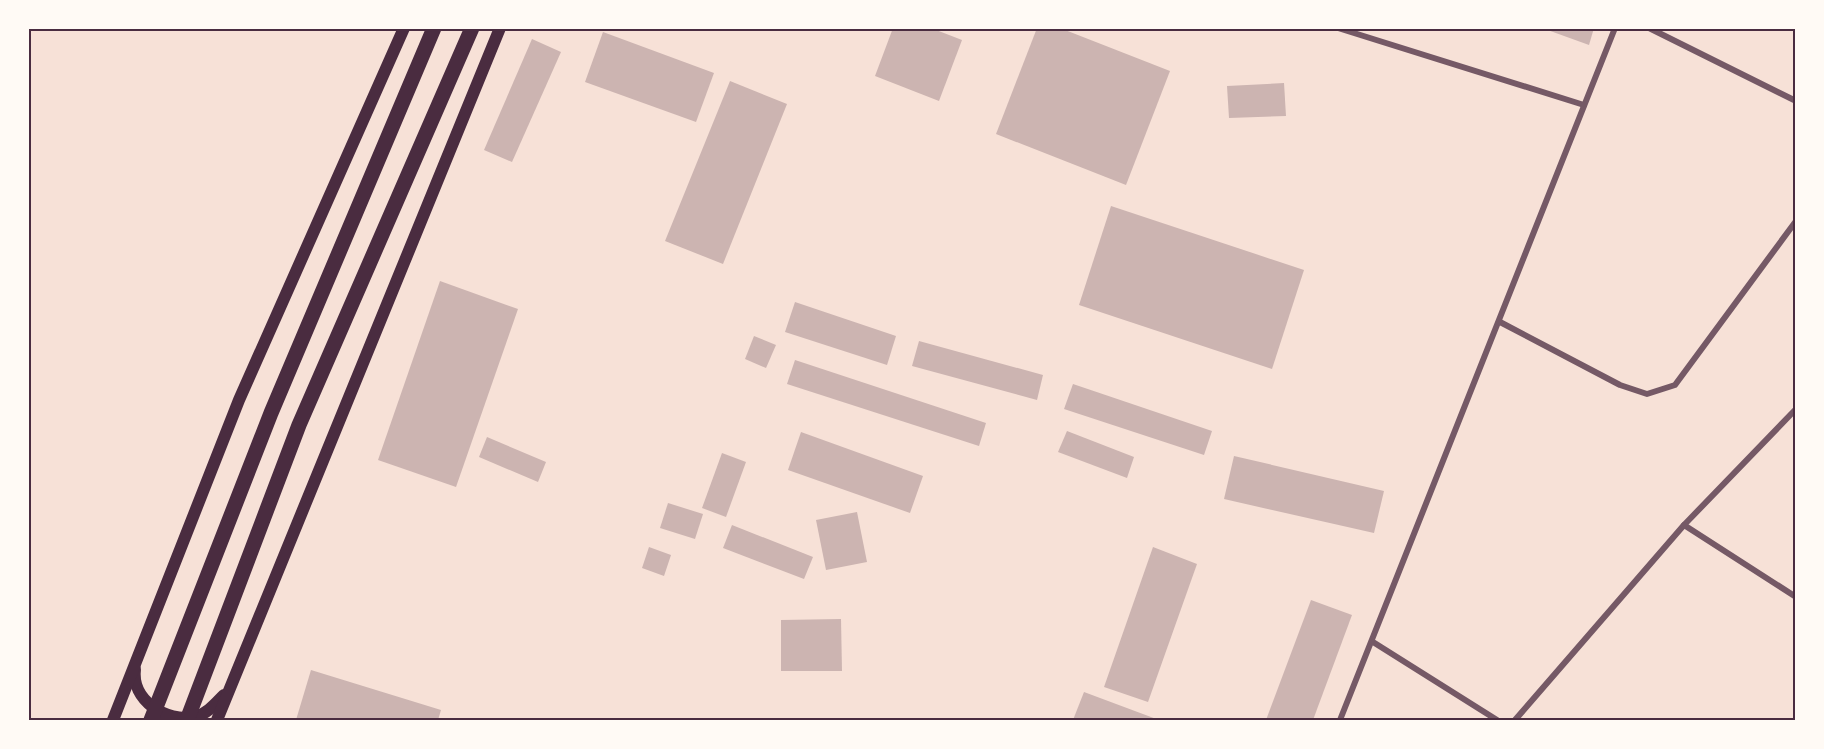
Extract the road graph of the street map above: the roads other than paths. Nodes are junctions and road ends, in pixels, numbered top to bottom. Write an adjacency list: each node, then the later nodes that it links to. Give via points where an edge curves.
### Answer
1 (404, 28): 16 (main road, via 239,400)
2 (434, 28): 19 (main road, via 271,413)
3 (472, 28): 20 (main road, via 299,425)
4 (500, 28): 17 (main road)
5 (1338, 28): 9 (street)
6 (1615, 28): 9 (street)
7 (1649, 28): 8 (street)
8 (1796, 101)
9 (1584, 105): 11 (street)
10 (1796, 221): 11 (street, via 1675,385 1647,394 1620,385)
11 (1500, 322): 15 (street)
12 (1796, 409): 13 (street)
13 (1684, 525): 14 (street); 24 (street)
14 (1796, 597)
15 (1373, 642): 22 (street); 23 (street)
16 (136, 659): 17 (main road, via 134,679 147,704 178,718 196,717 209,710); 18 (main road)
17 (227, 691): 21 (main road)
18 (113, 720)
19 (151, 720)
20 (187, 720)
21 (217, 720)
22 (1340, 720)
23 (1497, 720)
24 (1515, 720)

